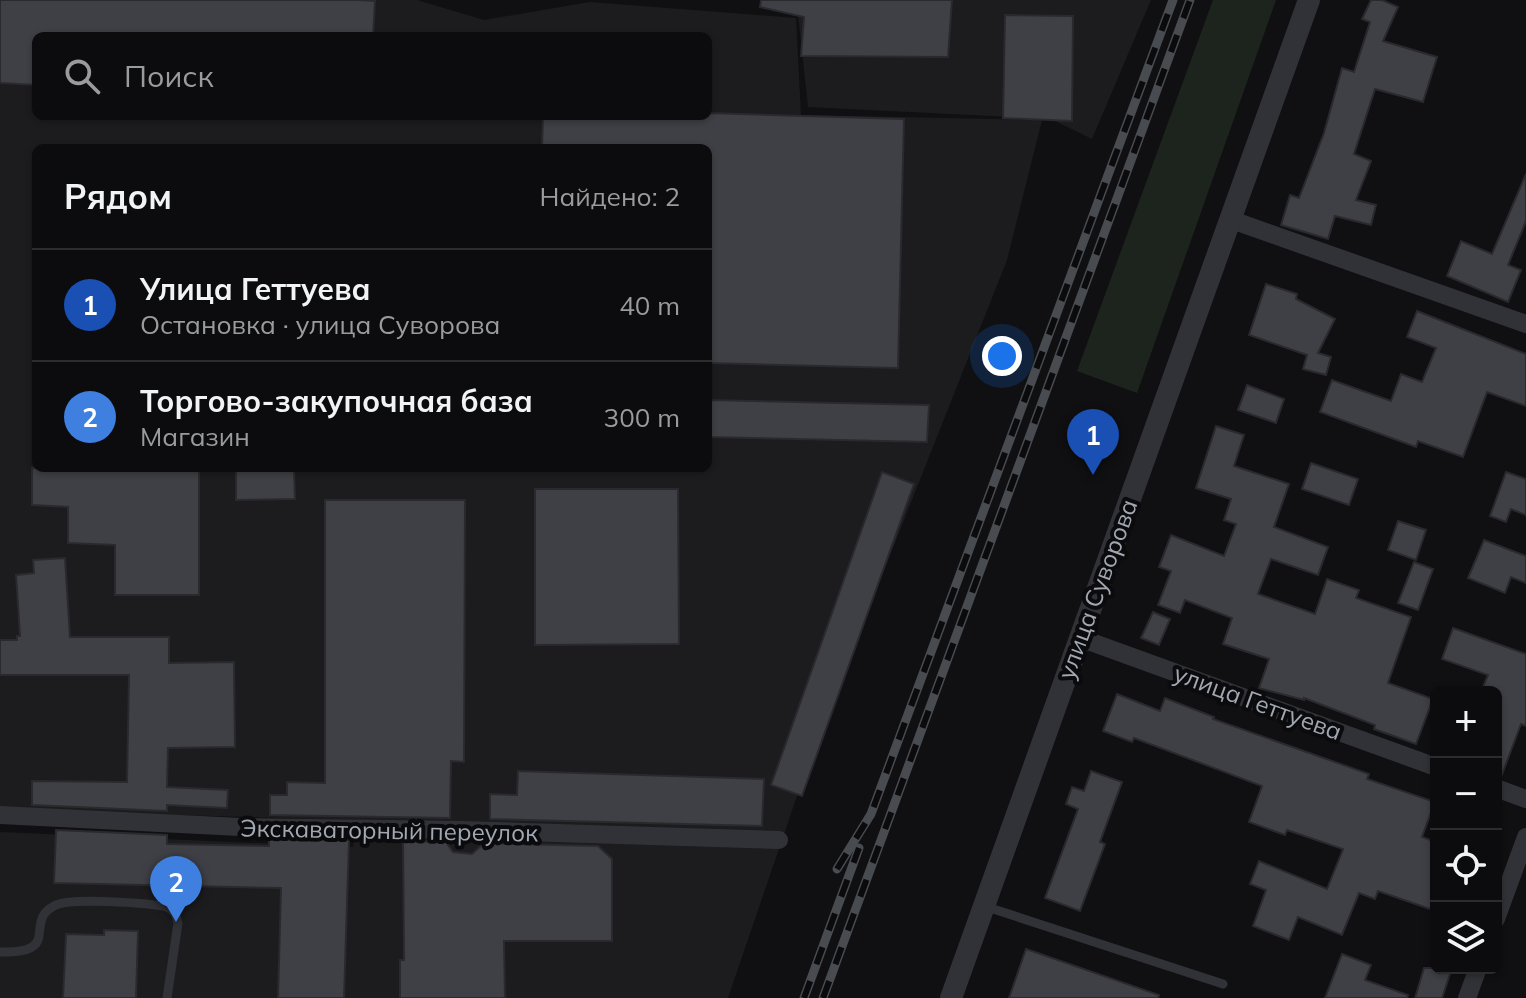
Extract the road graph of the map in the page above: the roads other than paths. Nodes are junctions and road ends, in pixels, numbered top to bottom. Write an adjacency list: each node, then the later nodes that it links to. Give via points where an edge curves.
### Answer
1 (1309, 0): 2 (street, улица Суворова)
2 (1229, 219): 3 (street); 4 (street, улица Суворова)
3 (1526, 324)
4 (1080, 638): 5 (street, улица Геттуева); 12 (street, улица Суворова)
5 (1430, 765)
6 (1502, 790): 7 (street)
7 (1526, 799)
8 (0, 815): 10 (street, Экскаваторный переулок, via 240,827)
9 (1526, 837): 11 (street)
10 (779, 840)
11 (1502, 903)
12 (984, 906): 15 (lane); 17 (street, улица Суворова)
13 (0, 952): 16 (lane, via 31,949 44,916 60,903 167,907 178,923)
14 (1476, 974): 18 (street)
15 (1223, 984)
16 (167, 998)
17 (951, 998)
18 (1467, 998)

